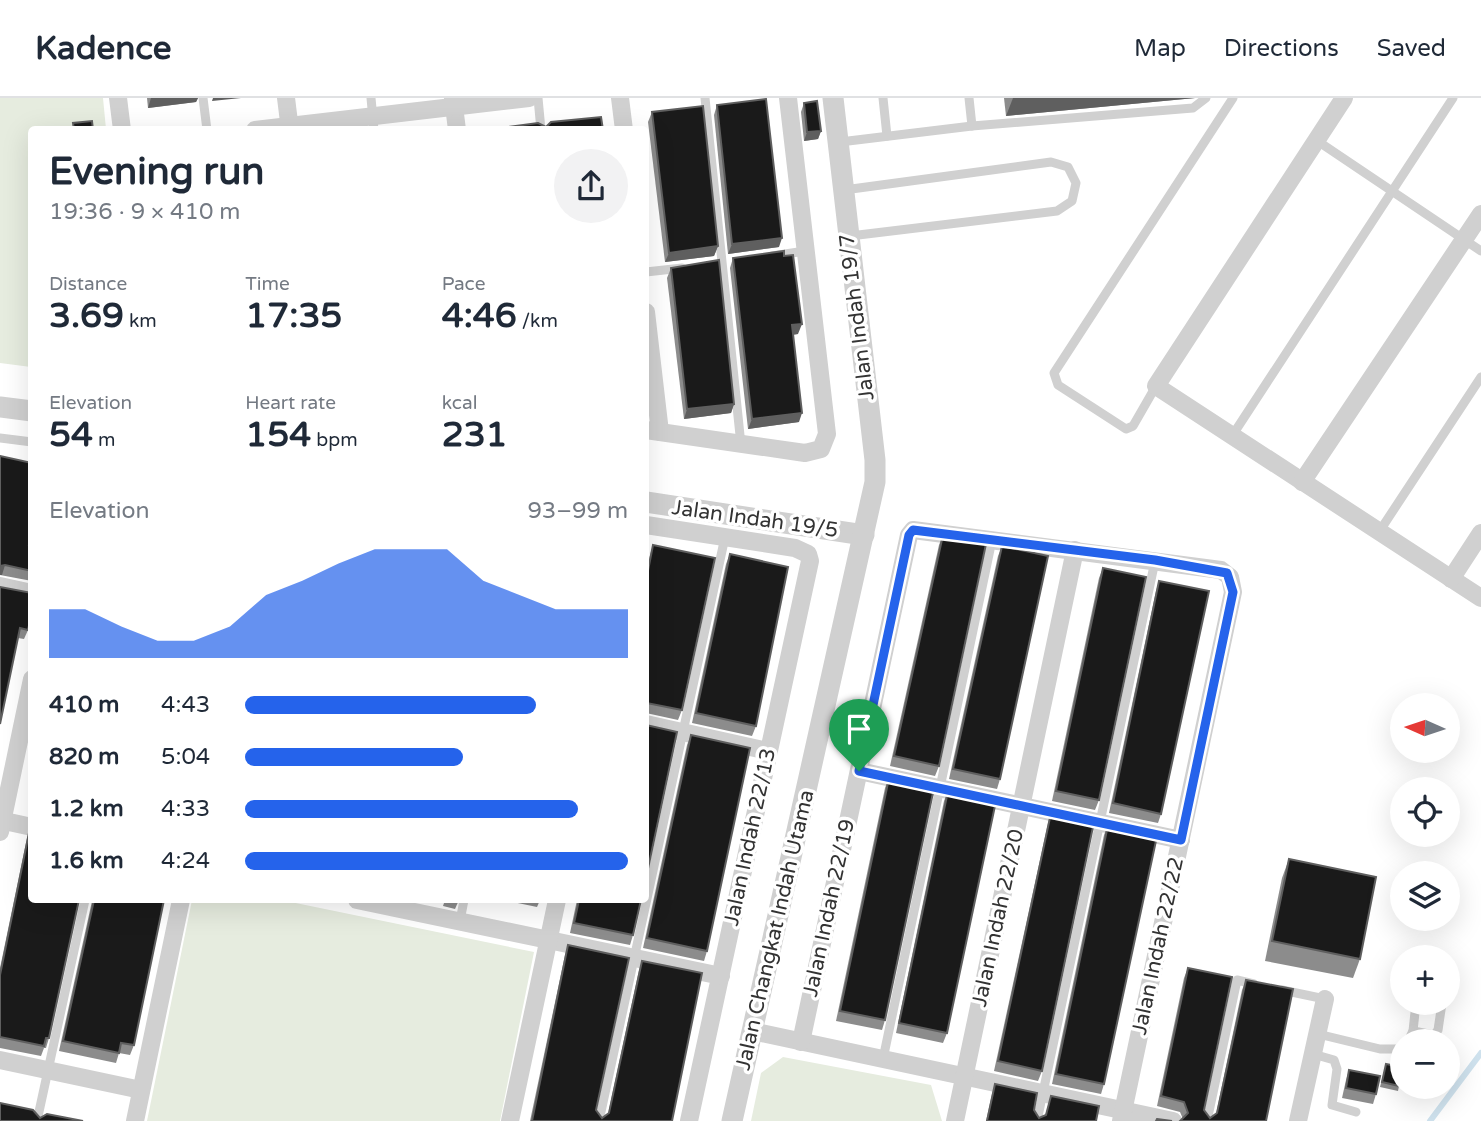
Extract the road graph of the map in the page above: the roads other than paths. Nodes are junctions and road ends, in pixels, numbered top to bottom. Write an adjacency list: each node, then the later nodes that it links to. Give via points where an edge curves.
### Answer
1 (118, 98): 18 (street)
2 (203, 98): 19 (lane)
3 (286, 98): 20 (street)
4 (529, 98): 16 (street)
5 (538, 98): 23 (lane)
6 (620, 98): 24 (street)
7 (705, 98): 38 (lane)
8 (788, 98): 34 (street)
9 (833, 98): 28 (street, Jalan Indah 19/7)
10 (883, 98): 26 (lane)
11 (969, 98): 25 (lane)
12 (1206, 98): 25 (lane, via 1193,108)
13 (1233, 98): 44 (lane, via 1054,373 1058,385 1126,429 1133,426)
14 (1344, 98): 27 (street)
15 (1453, 98): 30 (lane)
16 (454, 102): 17 (street); 22 (street)
17 (372, 114): 21 (street)
18 (122, 126)
19 (206, 126)
20 (290, 126)
21 (302, 126)
22 (457, 126)
23 (541, 126)
24 (624, 126)
25 (972, 126): 26 (lane)
26 (887, 136): 28 (lane)
27 (1316, 140): 30 (lane); 44 (street)
28 (838, 142): 29 (street, Jalan Indah 19/7)
29 (843, 190): 32 (street, Jalan Indah 19/7); 32 (lane, via 1051,162 1068,167 1076,183 1072,201 1056,211)
30 (1392, 191): 33 (lane); 48 (lane)
31 (1481, 214): 33 (street)
32 (848, 237): 57 (street, Jalan Indah 19/7, via 875,460)
33 (1464, 240): 35 (lane); 52 (street)
34 (805, 251): 36 (lane); 51 (street, via 827,434 821,449 805,453)
35 (1481, 251)
36 (764, 257)
37 (736, 261): 38 (lane)
38 (722, 263): 39 (lane); 51 (lane)
39 (709, 265)
40 (697, 266): 41 (lane)
41 (649, 272)
42 (649, 363): 47 (street)
43 (1481, 377): 55 (lane)
44 (1156, 387): 48 (street)
45 (0, 407): 46 (street)
46 (28, 410)
47 (653, 431): 51 (street)
48 (1232, 436): 52 (street)
49 (0, 438): 50 (lane)
50 (28, 442)
51 (741, 445)
52 (1301, 482): 55 (street)
53 (649, 502): 57 (street, Jalan Indah 19/5)
54 (649, 525): 58 (street)
55 (1379, 532): 62 (street)
56 (1481, 533): 62 (street)
57 (864, 535): 91 (street, Jalan Changkat Indah Utama)
58 (725, 537): 68 (lane); 69 (street, Jalan Indah 22/13, via 808,554)
59 (992, 538): 60 (street); 70 (street, Jalan Indah 22/19, via 913,530 909,535); 71 (lane)
60 (1075, 550): 61 (street); 72 (street, Jalan Indah 22/20)
61 (1155, 560): 73 (lane); 76 (street, Jalan Indah 22/22, via 1221,570 1230,577 1233,592)
62 (1451, 579): 65 (street)
63 (0, 586): 64 (street)
64 (28, 592)
65 (1481, 598)
66 (28, 698): 74 (street)
67 (649, 725): 68 (street)
68 (683, 733): 69 (street); 77 (lane)
69 (768, 751): 87 (street, Jalan Indah 22/13)
70 (859, 771): 71 (street); 93 (street, Jalan Indah 22/19)
71 (940, 789): 72 (street); 96 (lane)
72 (1021, 806): 73 (street); 101 (street, Jalan Indah 22/20)
73 (1100, 823): 76 (street); 103 (lane)
74 (1, 824): 75 (street)
75 (28, 827)
76 (1181, 840): 105 (street, Jalan Indah 22/22)
77 (649, 885)
78 (84, 903): 99 (lane)
79 (180, 903): 102 (street)
80 (380, 903): 84 (street)
81 (463, 903): 84 (lane)
82 (556, 903): 85 (street)
83 (645, 903): 86 (lane)
84 (460, 921): 85 (street)
85 (548, 940): 86 (street); 108 (street)
86 (633, 957): 87 (street); 109 (lane)
87 (721, 976): 110 (street, Jalan Indah 22/13)
88 (1262, 985): 115 (lane, via 1237,980)
89 (1274, 988): 90 (lane)
90 (1325, 999): 92 (street)
91 (752, 1031): 93 (street); 111 (street, Jalan Changkat Indah Utama)
92 (1318, 1034): 94 (lane); 95 (street)
93 (801, 1042): 96 (street)
94 (1390, 1049)
95 (1313, 1055): 98 (lane, via 1334,1060); 116 (street)
96 (883, 1059): 101 (street)
97 (0, 1060): 99 (street)
98 (1336, 1069): 100 (lane); 104 (lane, via 1332,1105)
99 (48, 1070): 102 (street); 106 (lane)
100 (1347, 1071)
101 (964, 1076): 103 (street); 112 (street, Jalan Indah 22/20)
102 (141, 1090): 107 (street)
103 (1043, 1093): 105 (street); 113 (lane)
104 (1356, 1112)
105 (1122, 1116): 114 (street)
106 (37, 1121)
107 (135, 1121)
108 (510, 1121)
109 (599, 1121)
110 (689, 1121)
111 (732, 1121)
112 (955, 1121)
113 (1037, 1121)
114 (1173, 1121)
115 (1207, 1121)
116 (1298, 1121)

